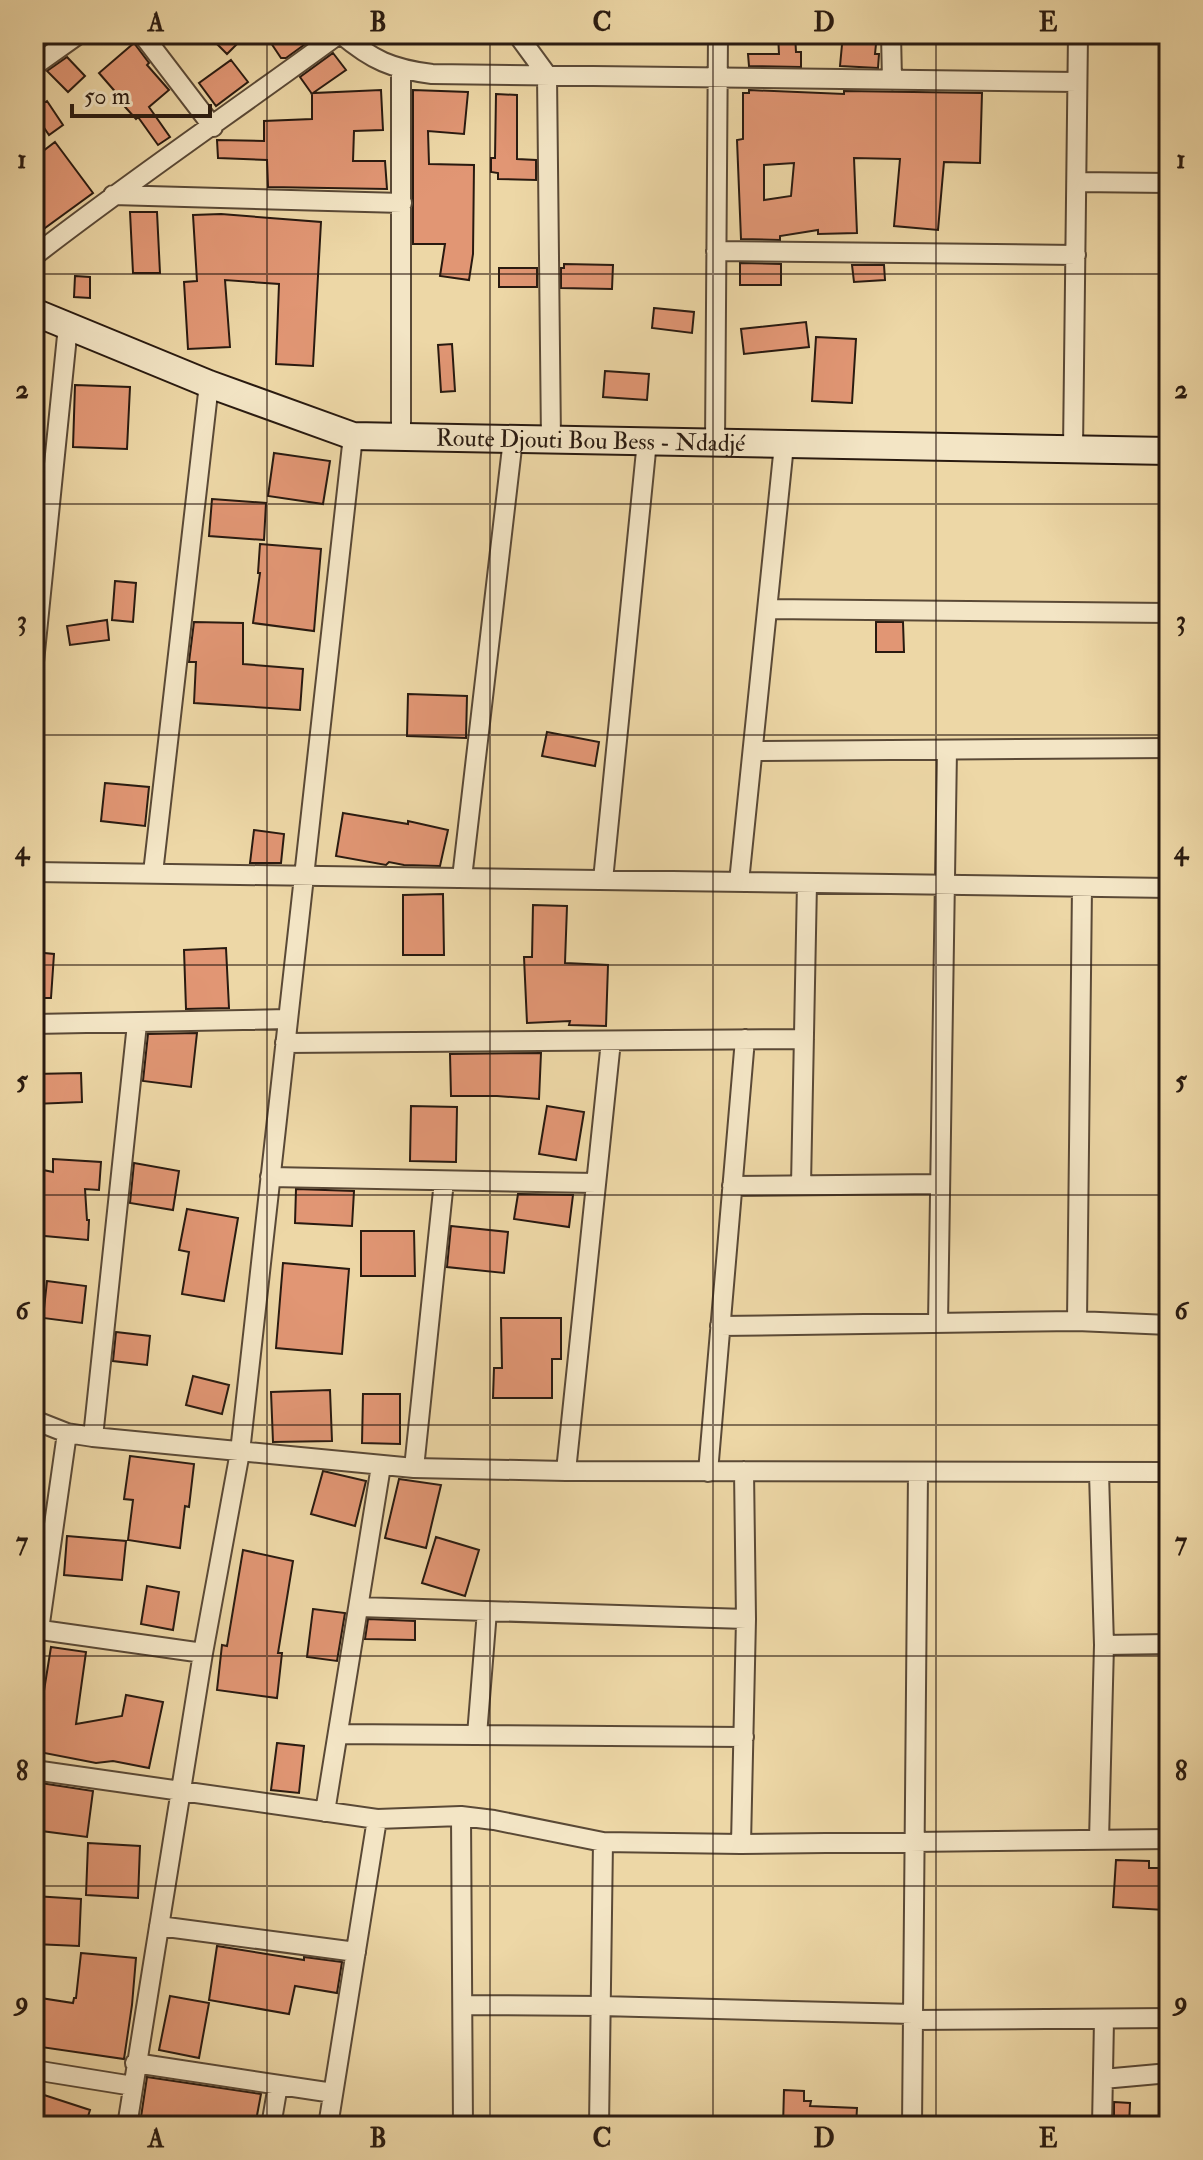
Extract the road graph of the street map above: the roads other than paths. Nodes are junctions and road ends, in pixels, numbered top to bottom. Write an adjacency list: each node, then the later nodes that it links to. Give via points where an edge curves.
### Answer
1 (79, 34): 8 (street)
2 (142, 34): 14 (street)
3 (340, 34): 9 (street, via 368,56); 14 (street)
4 (517, 34): 10 (street)
5 (718, 34): 11 (street)
6 (891, 34): 12 (street)
7 (1078, 34): 13 (street)
8 (34, 66)
9 (401, 70): 10 (street); 18 (street)
10 (547, 75): 11 (street); 28 (street)
11 (716, 77): 12 (street); 19 (street)
12 (892, 80): 13 (street)
13 (1077, 82): 15 (street)
14 (213, 127): 17 (street)
15 (1077, 182): 16 (street); 20 (street)
16 (1169, 183)
17 (112, 195): 18 (street); 21 (street)
18 (402, 203): 26 (street)
19 (716, 251): 20 (street); 30 (street)
20 (1076, 255): 32 (street)
21 (34, 256)
22 (34, 312): 23 (main road, Route Djouti Bou Bess - Ndadjé)
23 (68, 326): 24 (main road, Route Djouti Bou Bess - Ndadjé); 34 (street)
24 (209, 384): 25 (main road, Route Djouti Bou Bess - Ndadjé); 42 (street)
25 (353, 436): 26 (main road, Route Djouti Bou Bess - Ndadjé); 43 (street)
26 (401, 436): 27 (main road, Route Djouti Bou Bess - Ndadjé)
27 (513, 439): 28 (main road, Route Djouti Bou Bess - Ndadjé); 44 (street)
28 (551, 440): 29 (main road, Route Djouti Bou Bess - Ndadjé)
29 (647, 441): 30 (main road, Route Djouti Bou Bess - Ndadjé); 45 (street)
30 (715, 443): 31 (main road, Route Djouti Bou Bess - Ndadjé)
31 (784, 445): 32 (main road, Route Djouti Bou Bess - Ndadjé); 35 (street)
32 (1073, 449): 33 (main road, Route Djouti Bou Bess - Ndadjé)
33 (1169, 451)
34 (40, 530): 37 (street)
35 (768, 609): 36 (street); 40 (street)
36 (1169, 613)
37 (34, 662)
38 (1169, 748): 39 (street)
39 (947, 750): 40 (street); 48 (street)
40 (753, 751): 46 (street)
41 (34, 872): 42 (street)
42 (153, 873): 43 (street)
43 (304, 876): 44 (street); 51 (street)
44 (462, 878): 45 (street)
45 (603, 880): 46 (street)
46 (739, 882): 47 (street)
47 (807, 883): 48 (street); 55 (street)
48 (945, 885): 49 (street); 61 (street)
49 (1082, 887): 50 (street); 64 (street)
50 (1169, 888)
51 (288, 1019): 53 (street); 57 (street)
52 (34, 1024): 53 (street)
53 (137, 1024): 70 (street)
54 (745, 1039): 55 (street); 56 (street); 63 (street)
55 (804, 1039): 62 (street)
56 (611, 1041): 57 (street); 60 (street)
57 (285, 1043): 58 (street)
58 (270, 1177): 59 (street); 71 (street)
59 (444, 1181): 60 (street); 73 (street)
60 (596, 1183): 74 (street)
61 (940, 1184): 62 (street); 65 (street)
62 (801, 1185): 63 (street)
63 (732, 1186): 67 (street)
64 (1077, 1321): 65 (street); 66 (street)
65 (938, 1323): 67 (street)
66 (1169, 1325)
67 (720, 1326): 76 (street)
68 (34, 1420): 69 (street)
69 (67, 1433): 70 (street); 80 (street)
70 (93, 1437): 71 (street)
71 (240, 1452): 72 (street); 87 (street)
72 (381, 1466): 73 (street); 81 (street)
73 (414, 1468): 74 (street)
74 (566, 1471): 76 (street)
75 (744, 1471): 76 (street); 77 (street); 83 (street)
76 (708, 1472)
77 (918, 1472): 79 (street); 99 (street)
78 (1169, 1472): 79 (street)
79 (1099, 1473): 86 (street)
80 (40, 1569): 84 (street)
81 (359, 1607): 82 (street); 88 (street)
82 (487, 1611): 83 (street); 89 (street)
83 (746, 1619): 90 (street)
84 (37, 1630): 87 (street)
85 (1169, 1644): 86 (street)
86 (1104, 1645): 97 (street)
87 (203, 1653): 92 (street)
88 (338, 1734): 89 (street); 93 (street)
89 (477, 1735): 90 (street)
90 (744, 1737): 100 (street)
91 (34, 1770): 92 (street)
92 (181, 1792): 93 (street); 101 (street)
93 (325, 1812): 95 (street)
94 (461, 1816): 95 (street); 98 (street); 103 (street)
95 (377, 1819): 102 (street)
96 (1169, 1839): 97 (street)
97 (1099, 1840): 99 (street)
98 (603, 1842): 100 (street); 104 (street)
99 (914, 1842): 100 (street); 105 (street)
100 (741, 1844)
101 (159, 1926): 102 (street); 108 (street)
102 (356, 1952): 114 (street)
103 (464, 2005): 104 (street); 118 (street)
104 (601, 2006): 105 (street); 119 (street)
105 (913, 2017): 107 (street); 120 (street)
106 (1169, 2018): 107 (street)
107 (1104, 2020): 111 (street)
108 (135, 2063): 112 (street); 113 (street)
109 (34, 2070): 113 (street)
110 (1169, 2073): 111 (street)
111 (1103, 2079): 121 (street)
112 (278, 2085): 114 (street); 116 (street)
113 (133, 2086): 115 (street)
114 (333, 2093): 117 (street)
115 (127, 2126)
116 (271, 2126)
117 (328, 2126)
118 (463, 2126)
119 (599, 2126)
120 (912, 2126)
121 (1102, 2126)

